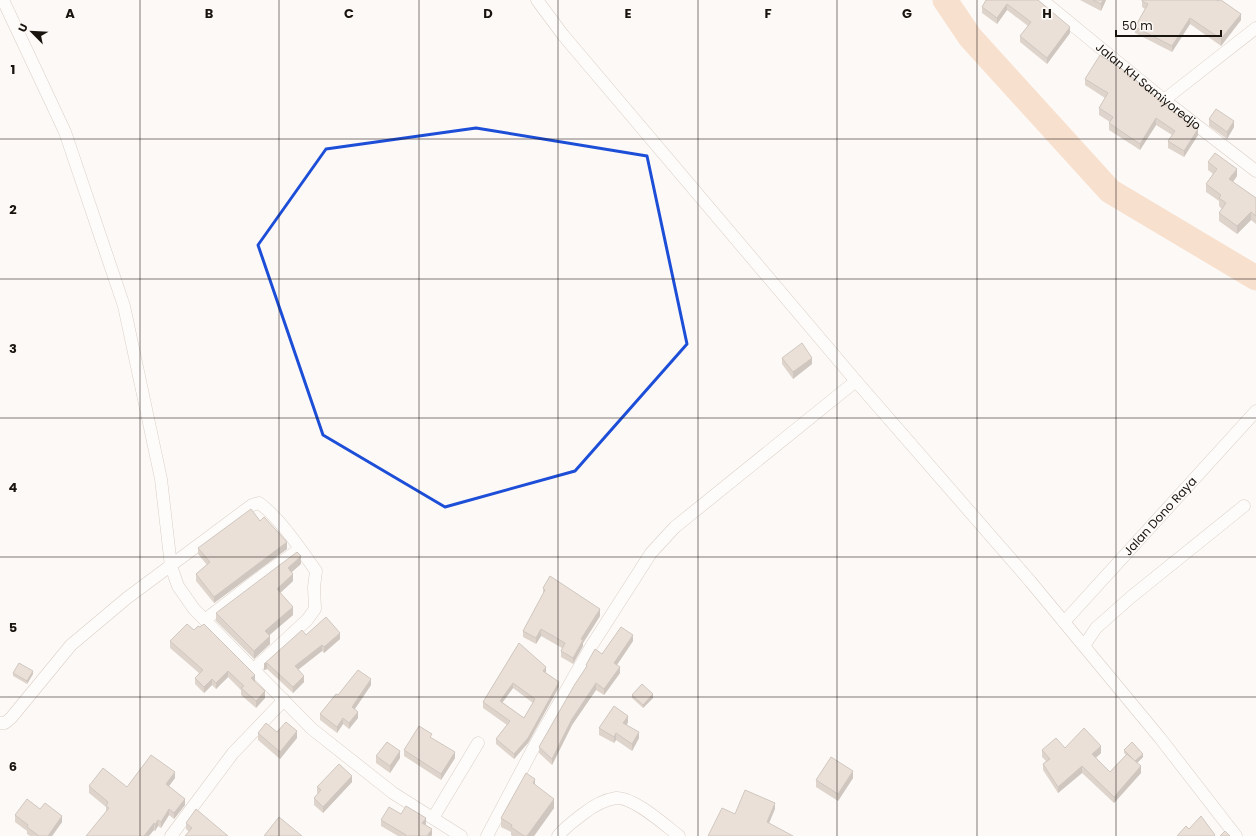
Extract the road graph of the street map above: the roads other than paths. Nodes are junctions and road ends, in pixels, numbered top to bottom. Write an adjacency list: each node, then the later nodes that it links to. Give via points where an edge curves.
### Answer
1 (3, 0): 11 (street, via 65,132 124,306 161,479)
2 (537, 0): 7 (street, via 563,35)
3 (1042, 0): 5 (street, Jalan KH Samiyoredjo)
4 (1256, 28): 5 (street)
5 (1164, 100): 6 (street, Jalan KH Samiyoredjo)
6 (1256, 171)
7 (856, 380): 13 (street); 22 (street, via 675,527 651,553 592,646 535,745)
8 (1256, 411): 13 (street, Jalan Dono Raya)
9 (1244, 506): 14 (street, via 1131,597 1096,628)
10 (300, 549): 11 (street, via 259,503 252,505); 12 (street); 15 (street, via 316,572 315,609 307,620)
11 (171, 566): 12 (street, via 178,586 194,609); 17 (street, via 127,598 71,645 11,718 5,723)
12 (206, 620): 15 (street)
13 (1064, 622): 14 (street)
14 (1084, 646): 25 (street)
15 (254, 669): 16 (street)
16 (284, 700): 19 (street, via 312,729 387,788); 20 (street, via 233,753)
17 (0, 723)
18 (478, 743): 19 (street)
19 (433, 818): 21 (street)
20 (171, 836)
21 (461, 836)
22 (487, 836)
23 (558, 836): 24 (street, via 596,804 617,798 641,808)
24 (679, 836)
25 (1236, 836)

